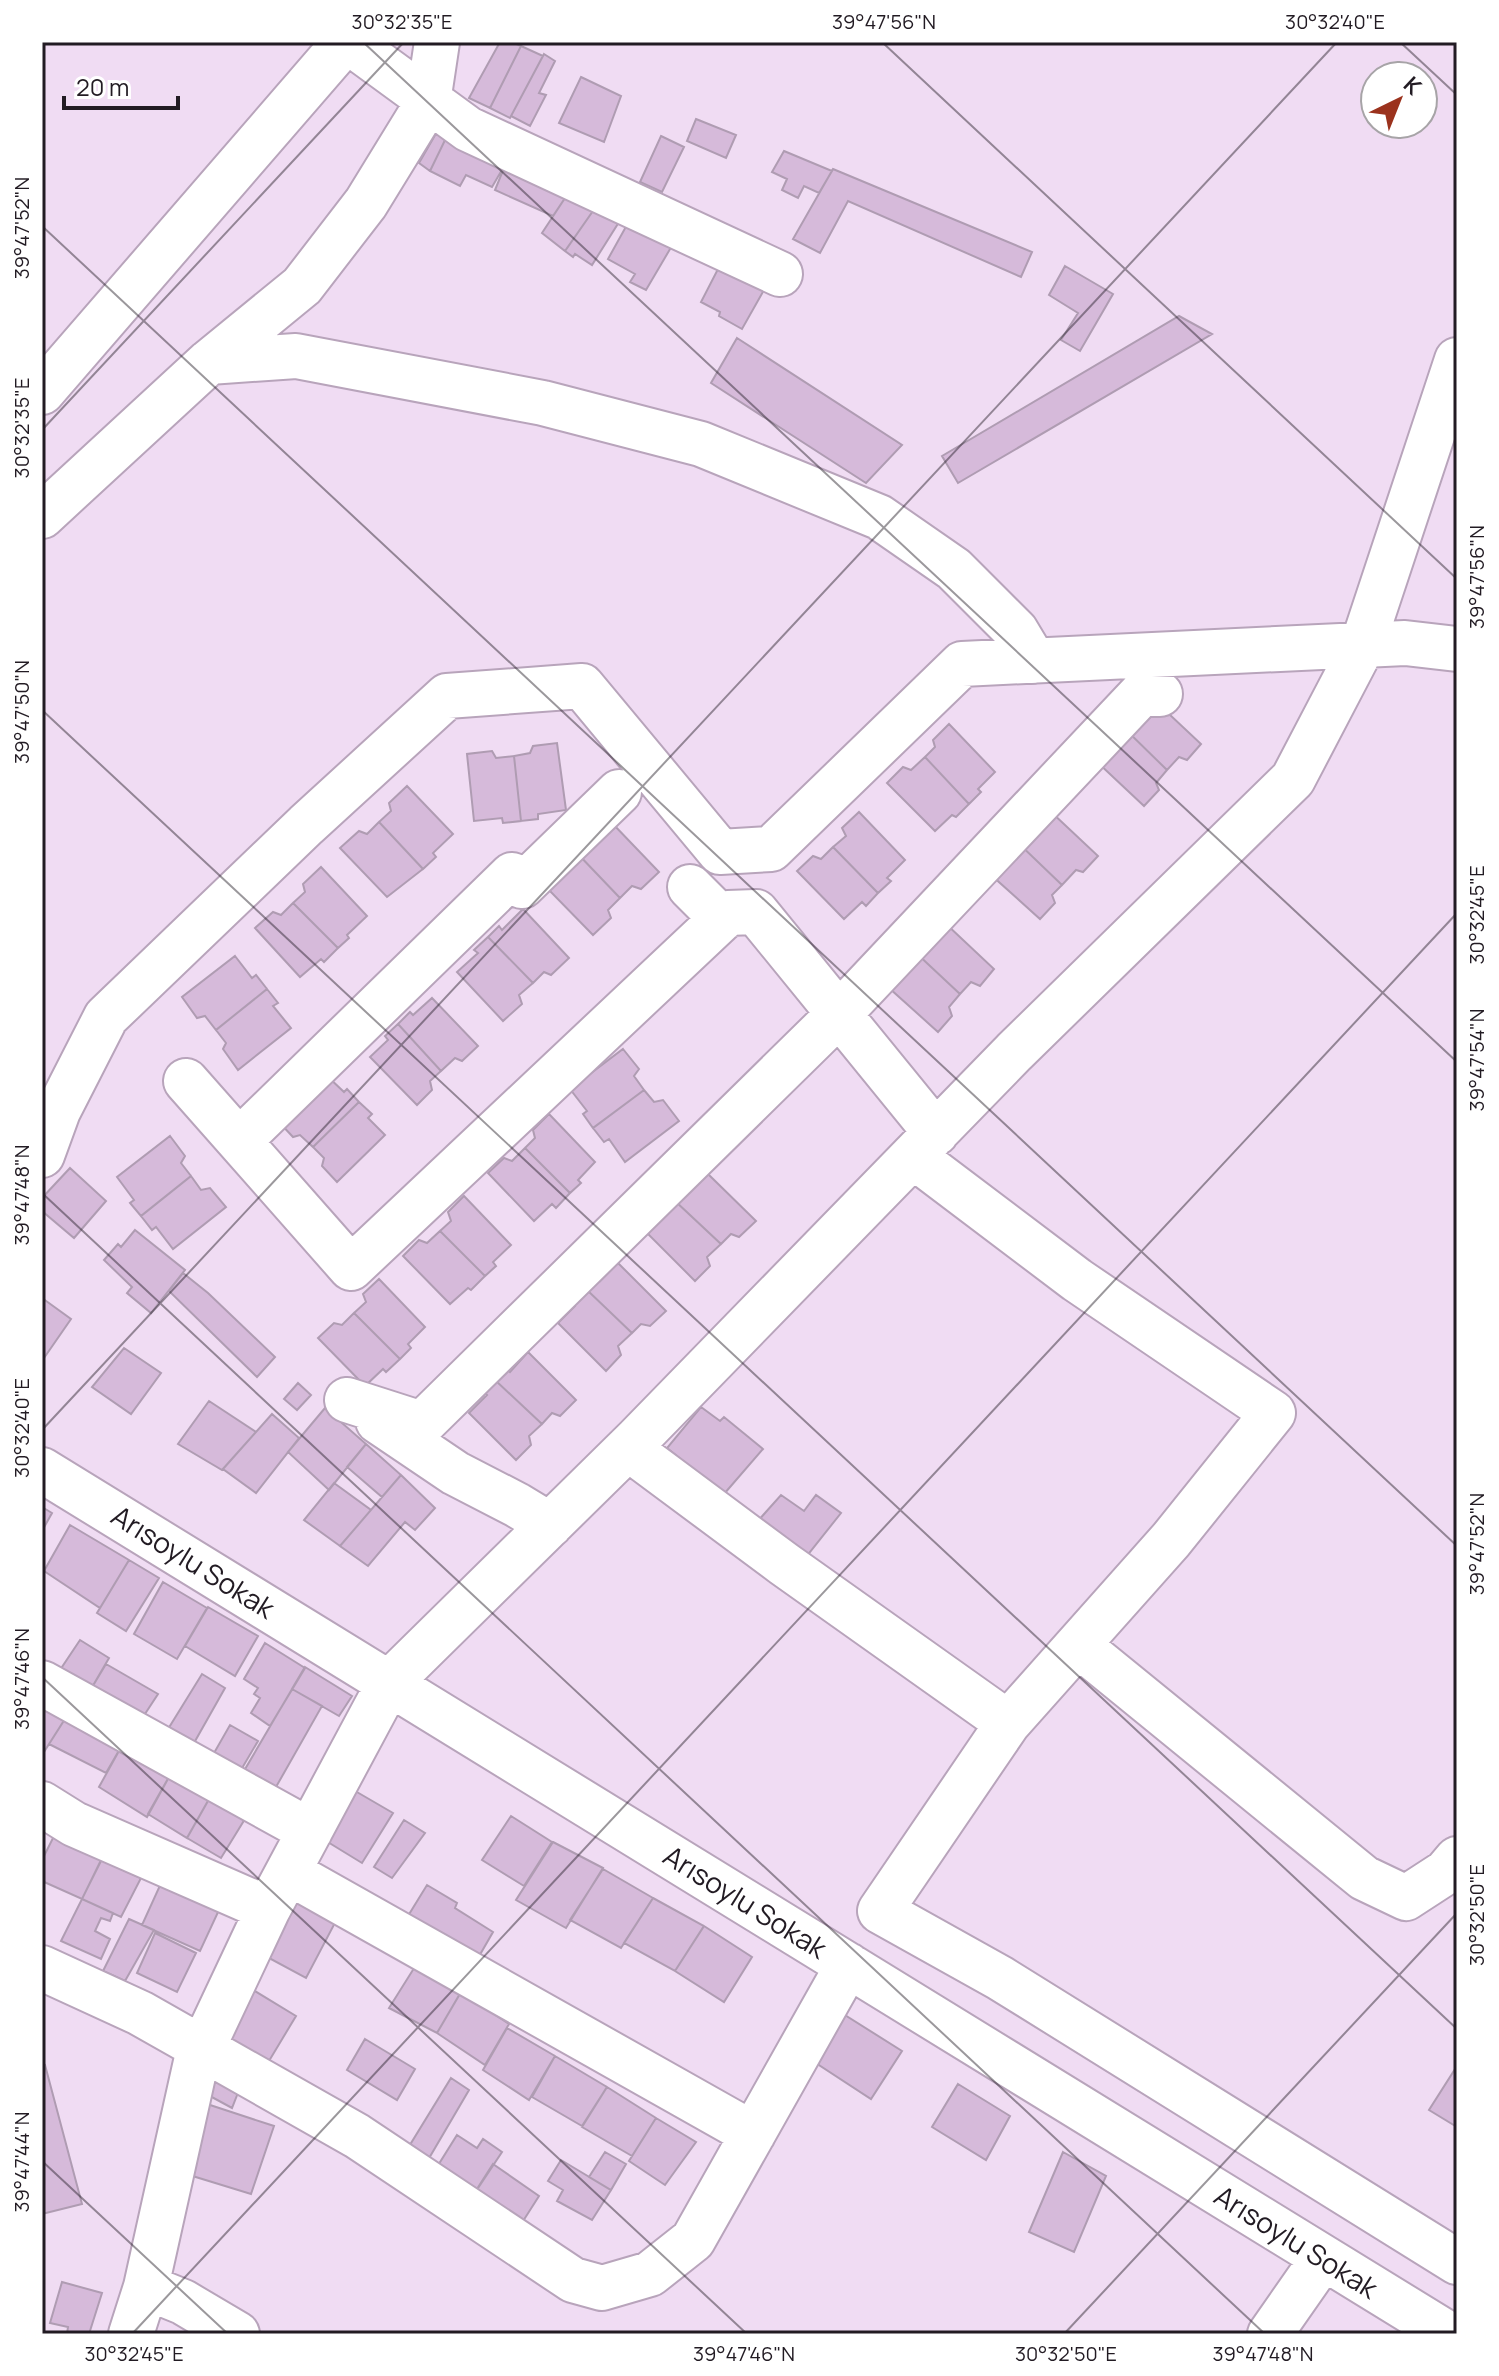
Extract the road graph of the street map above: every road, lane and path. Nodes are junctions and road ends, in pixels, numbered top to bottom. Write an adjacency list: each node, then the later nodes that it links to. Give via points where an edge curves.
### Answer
1 (347, 42): 3 (street); 7 (street)
2 (437, 42): 3 (street)
3 (428, 102): 4 (street, via 468,129); 6 (street, via 366,203 302,286)
4 (780, 274)
5 (1457, 360): 9 (street)
6 (209, 362): 8 (street); 11 (street, via 296,356 543,403 701,444 879,517 954,569 1016,631)
7 (42, 392)
8 (42, 516)
9 (1362, 647): 10 (street, via 1405,643); 11 (street); 19 (street, via 1293,779)
10 (1457, 649)
11 (1034, 661): 20 (street, via 962,664 771,849 720,852 582,686 447,696 106,1017)
12 (1160, 694): 16 (street, via 1141,694)
13 (619, 792): 18 (street, via 522,886 512,875)
14 (690, 887): 15 (street)
15 (722, 919): 16 (street, via 728,913 756,912); 18 (street, via 351,1268)
16 (839, 1014): 19 (street); 23 (street, via 422,1424 347,1400 455,1473)
17 (186, 1081): 18 (street)
18 (239, 1141)
19 (924, 1144): 21 (street); 24 (street, via 1077,1280 1273,1413)
20 (42, 1155)
21 (628, 1448): 23 (street); 27 (street)
22 (42, 1470): 26 (street, Arısoylu Sokak)
23 (550, 1525): 26 (street)
24 (1078, 1645): 27 (street); 30 (street, via 1364,1878 1406,1898)
25 (42, 1683): 29 (street)
26 (389, 1683): 29 (street); 32 (street, Arısoylu Sokak)
27 (1008, 1723): 37 (street, via 880,1911 1013,1986)
28 (42, 1804): 31 (street, via 74,1824)
29 (310, 1831): 31 (street)
30 (1457, 1859)
31 (278, 1890): 34 (street); 35 (street)
32 (848, 1965): 35 (street); 36 (street, Arısoylu Sokak)
33 (42, 1968): 34 (street, via 140,2013)
34 (202, 2049): 35 (street, via 357,2136 573,2280 602,2288 650,2274 693,2240); 39 (street)
35 (753, 2134)
36 (1323, 2258): 40 (street, Arısoylu Sokak); 43 (street)
37 (1457, 2262)
38 (1457, 2284): 40 (street)
39 (146, 2287): 41 (street); 42 (street)
40 (1440, 2329)
41 (131, 2334)
42 (237, 2334)
43 (1270, 2334)

